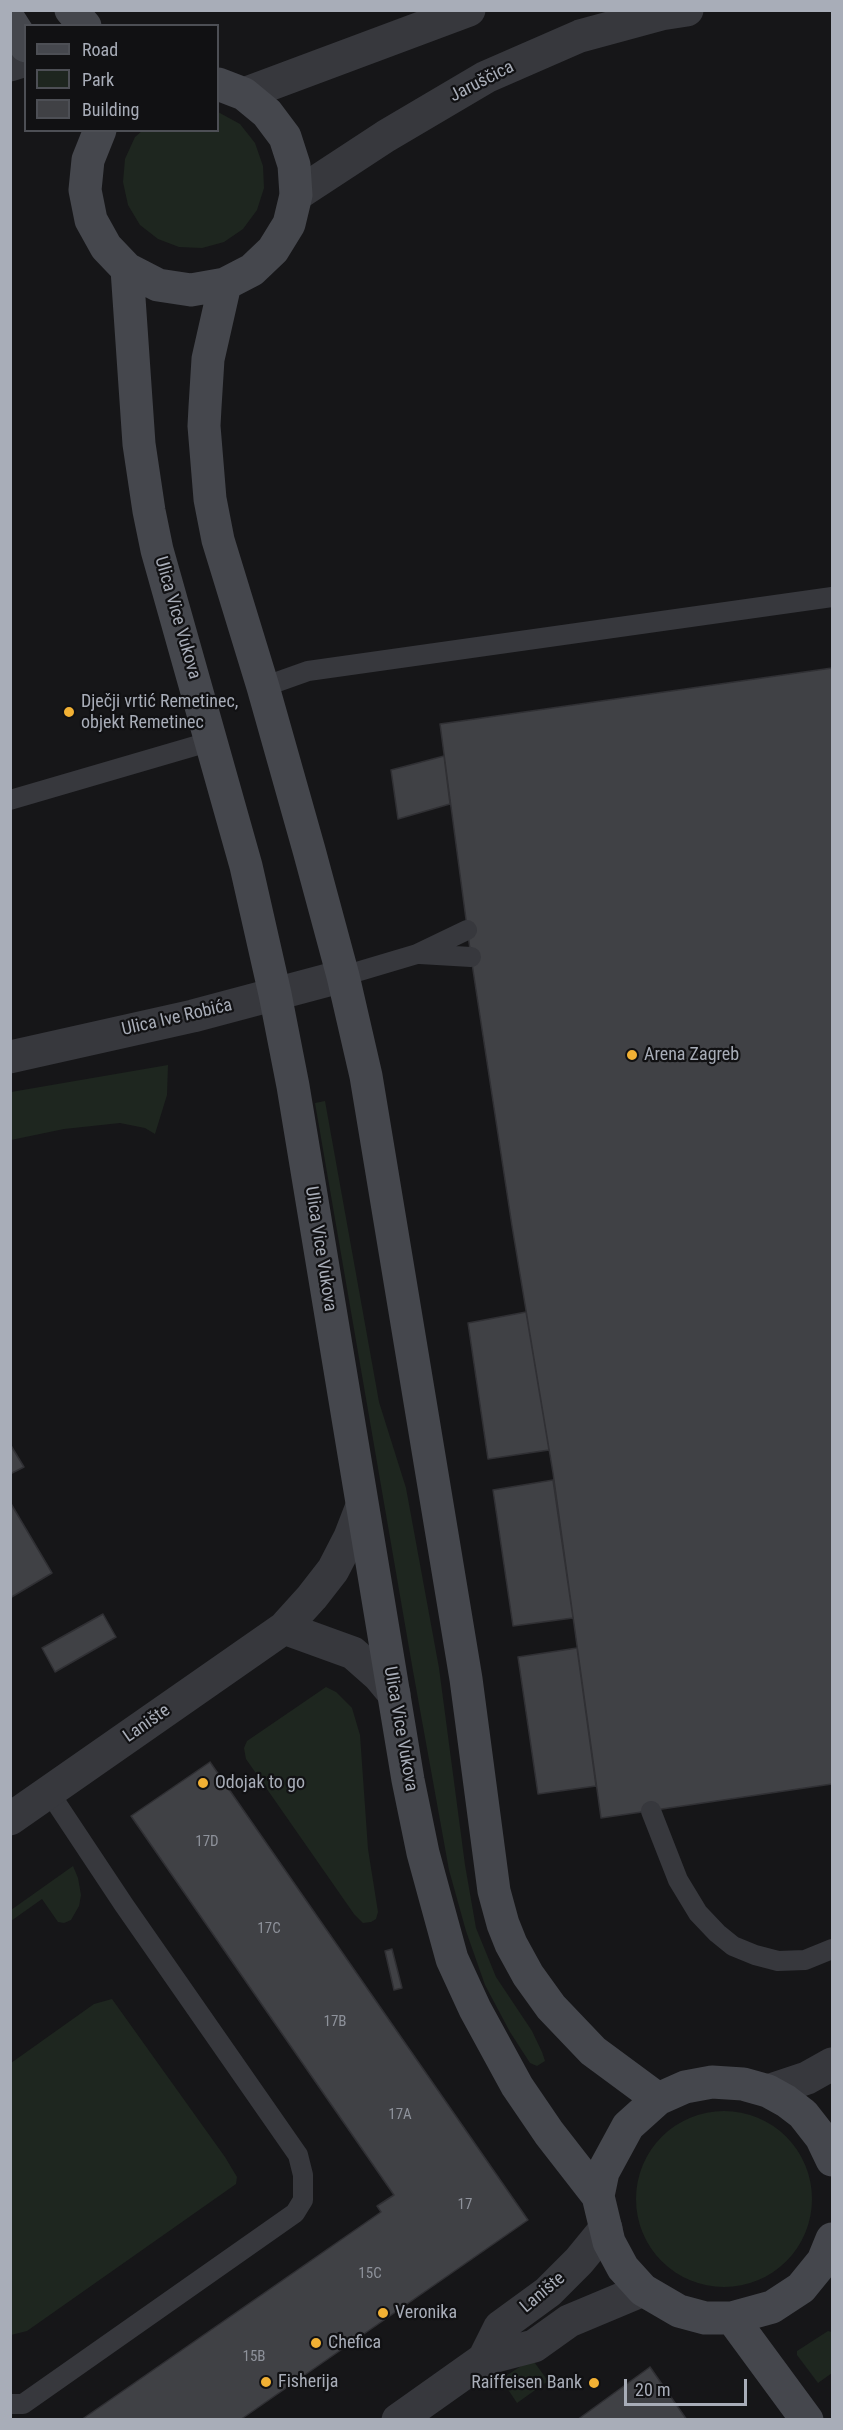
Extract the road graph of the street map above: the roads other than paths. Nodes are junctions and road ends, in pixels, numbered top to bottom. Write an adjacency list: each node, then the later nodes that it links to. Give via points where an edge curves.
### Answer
1 (71, 10): 5 (street)
2 (469, 10): 7 (street)
3 (687, 10): 9 (street, Jaruščica, via 580,36 486,77)
4 (10, 21): 6 (street)
5 (83, 24)
6 (24, 43)
7 (231, 89): 9 (street, via 267,113 285,137 294,165)
8 (88, 140): 10 (street, via 85,190 91,220 106,248)
9 (296, 195): 11 (street, via 289,224 273,250 252,270)
10 (127, 269): 11 (street, via 158,285 191,290); 14 (street, Ulica Vice Vukova, via 139,444 148,511)
11 (225, 284): 13 (street, via 208,359 206,464 218,540)
12 (832, 597): 13 (lane, via 308,671)
13 (263, 687): 19 (street)
14 (212, 741): 15 (lane); 20 (street, Ulica Vice Vukova)
15 (10, 800)
16 (467, 930): 17 (lane)
17 (417, 954): 18 (lane); 19 (lane)
18 (471, 957)
19 (343, 976): 20 (street, Ulica Ive Robića); 31 (street, via 366,1076 466,1679 494,1891 503,1924 528,1975 563,2023 593,2051)
20 (276, 994): 21 (street, Ulica Ive Robića); 22 (street, Ulica Vice Vukova)
21 (10, 1057)
22 (362, 1506): 23 (street, Lanište, via 333,1570); 24 (street, Ulica Vice Vukova)
23 (284, 1628): 24 (street, via 353,1653); 25 (street, Lanište)
24 (394, 1694): 33 (street, Ulica Vice Vukova, via 423,1853 452,1959 518,2086)
25 (49, 1792): 27 (street, Lanište); 39 (lane, via 298,2155 303,2200 296,2214 23,2404)
26 (651, 1811): 28 (lane, via 678,1880 698,1913 725,1939 755,1955 778,1961 805,1960)
27 (10, 1819)
28 (832, 1948)
29 (832, 2064): 30 (street)
30 (768, 2091): 31 (street, via 712,2082 685,2087); 32 (street, via 803,2114)
31 (658, 2099): 33 (street, via 628,2126 603,2172)
32 (832, 2160)
33 (598, 2196): 34 (street)
34 (606, 2228): 36 (street, via 623,2268); 38 (street, Lanište, via 548,2292 500,2327)
35 (829, 2259): 37 (street, via 801,2288 771,2307)
36 (643, 2290): 37 (street, via 679,2311 705,2318); 38 (street, Lanište, via 569,2320 534,2346)
37 (732, 2318): 41 (street)
38 (484, 2359): 40 (street, Lanište)
39 (10, 2404)
40 (398, 2420)
41 (807, 2420)

